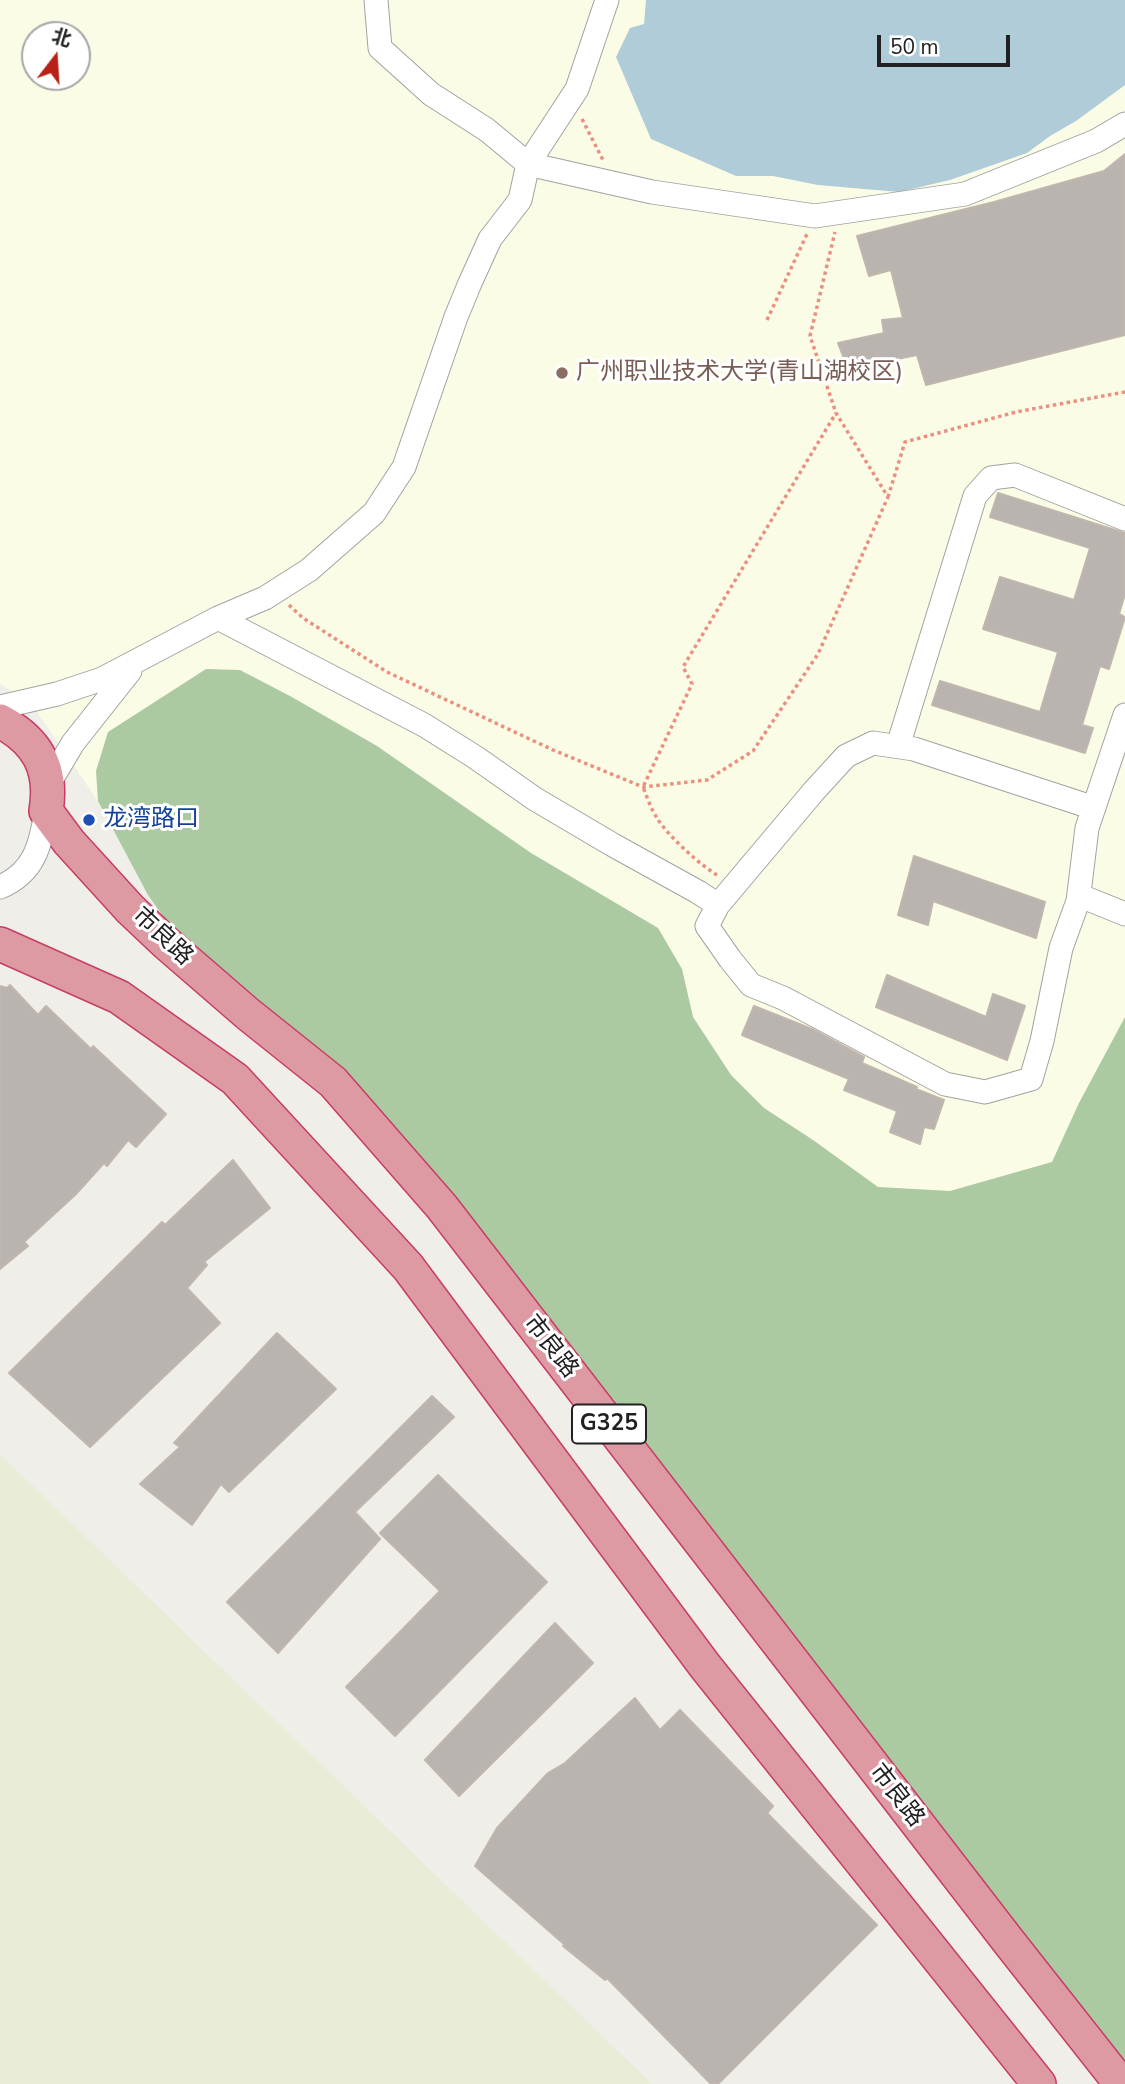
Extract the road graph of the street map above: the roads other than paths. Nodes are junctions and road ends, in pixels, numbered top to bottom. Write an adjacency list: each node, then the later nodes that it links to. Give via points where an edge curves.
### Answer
1 (376, 0): 4 (street, via 380,48 431,94 487,130)
2 (607, 0): 4 (street, via 577,89)
3 (1125, 124): 4 (street, via 1096,141 965,194 815,216 652,192)
4 (528, 164): 6 (street, via 520,200 490,239 470,283 404,467 374,513 309,570 265,598)
5 (1125, 519): 11 (street, via 1015,475 991,478 975,496)
6 (218, 618): 7 (street); 16 (street, via 424,725 535,799)
7 (139, 661): 8 (street, via 102,680); 12 (street, via 73,743)
8 (0, 707)
9 (1125, 715): 13 (street)
10 (0, 721): 12 (highway, 市良路 / G325, via 32,746 45,766)
11 (898, 747): 13 (street); 16 (street, via 873,743 846,757)
12 (47, 798): 14 (street, via 43,830 27,870); 20 (highway, 市良路 / G325, via 69,842 131,909 248,1014 333,1082 442,1207)
13 (1094, 808): 15 (street, via 1087,828)
14 (0, 887)
15 (1078, 901): 16 (street, via 1061,948 1031,1079 985,1092 945,1084 751,985 707,926); 17 (street, via 1083,897)
16 (718, 905)
17 (1125, 914)
18 (0, 944): 19 (highway, G325, via 119,997 235,1079 408,1267 705,1666)
19 (1039, 2084)
20 (1121, 2084)

